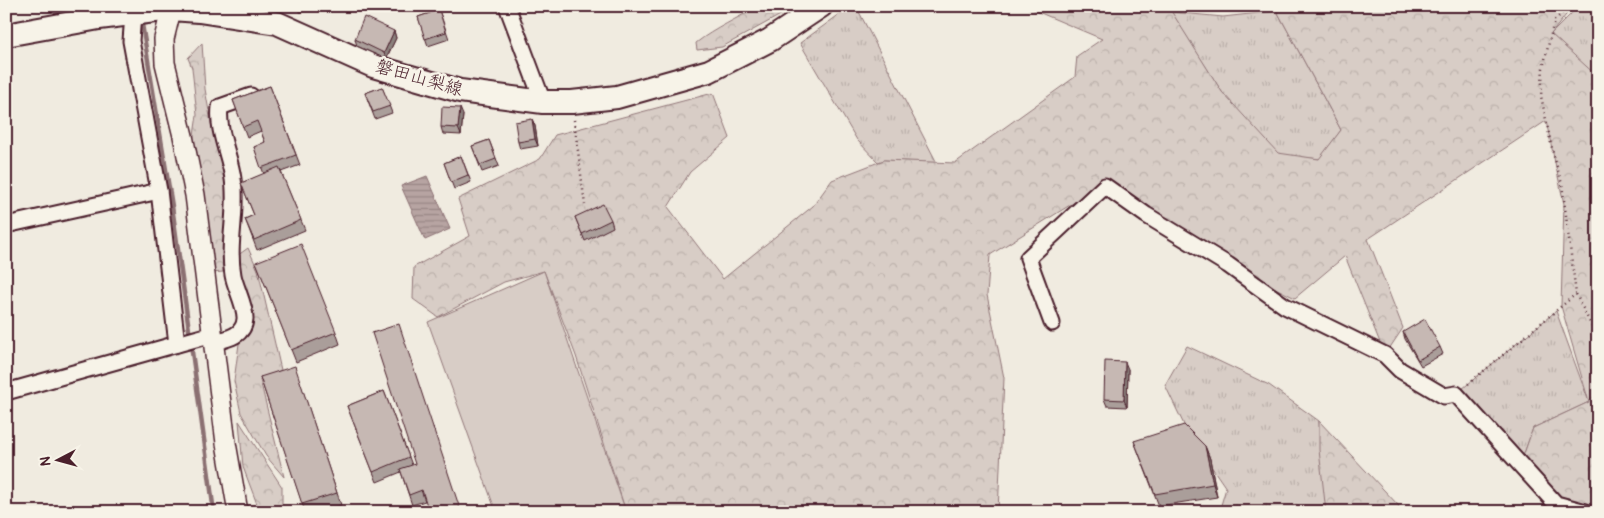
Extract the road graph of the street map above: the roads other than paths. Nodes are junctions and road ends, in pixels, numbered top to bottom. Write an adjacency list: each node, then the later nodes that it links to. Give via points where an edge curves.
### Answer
1 (507, 6): 7 (street)
2 (822, 6): 7 (main road, 磐田山梨線, via 770,40 709,71 617,97)
3 (172, 8): 4 (main road, 磐田山梨線); 7 (main road, 磐田山梨線, via 277,23 373,66 460,92); 11 (street, via 164,38 165,63 195,195)
4 (133, 14): 5 (main road, 磐田山梨線); 8 (street, via 131,41)
5 (6, 35)
6 (265, 92): 11 (street, via 220,107 219,120 234,179 233,275 245,319 239,333 232,338)
7 (543, 102)
8 (158, 191): 9 (street); 12 (street)
9 (6, 224)
10 (1052, 323): 15 (street, via 1028,258 1106,186 1285,306 1385,355 1400,370 1444,396 1456,394 1556,504)
11 (213, 338): 12 (street); 14 (street)
12 (177, 344): 13 (street)
13 (6, 392)
14 (238, 512)
15 (1586, 512)

